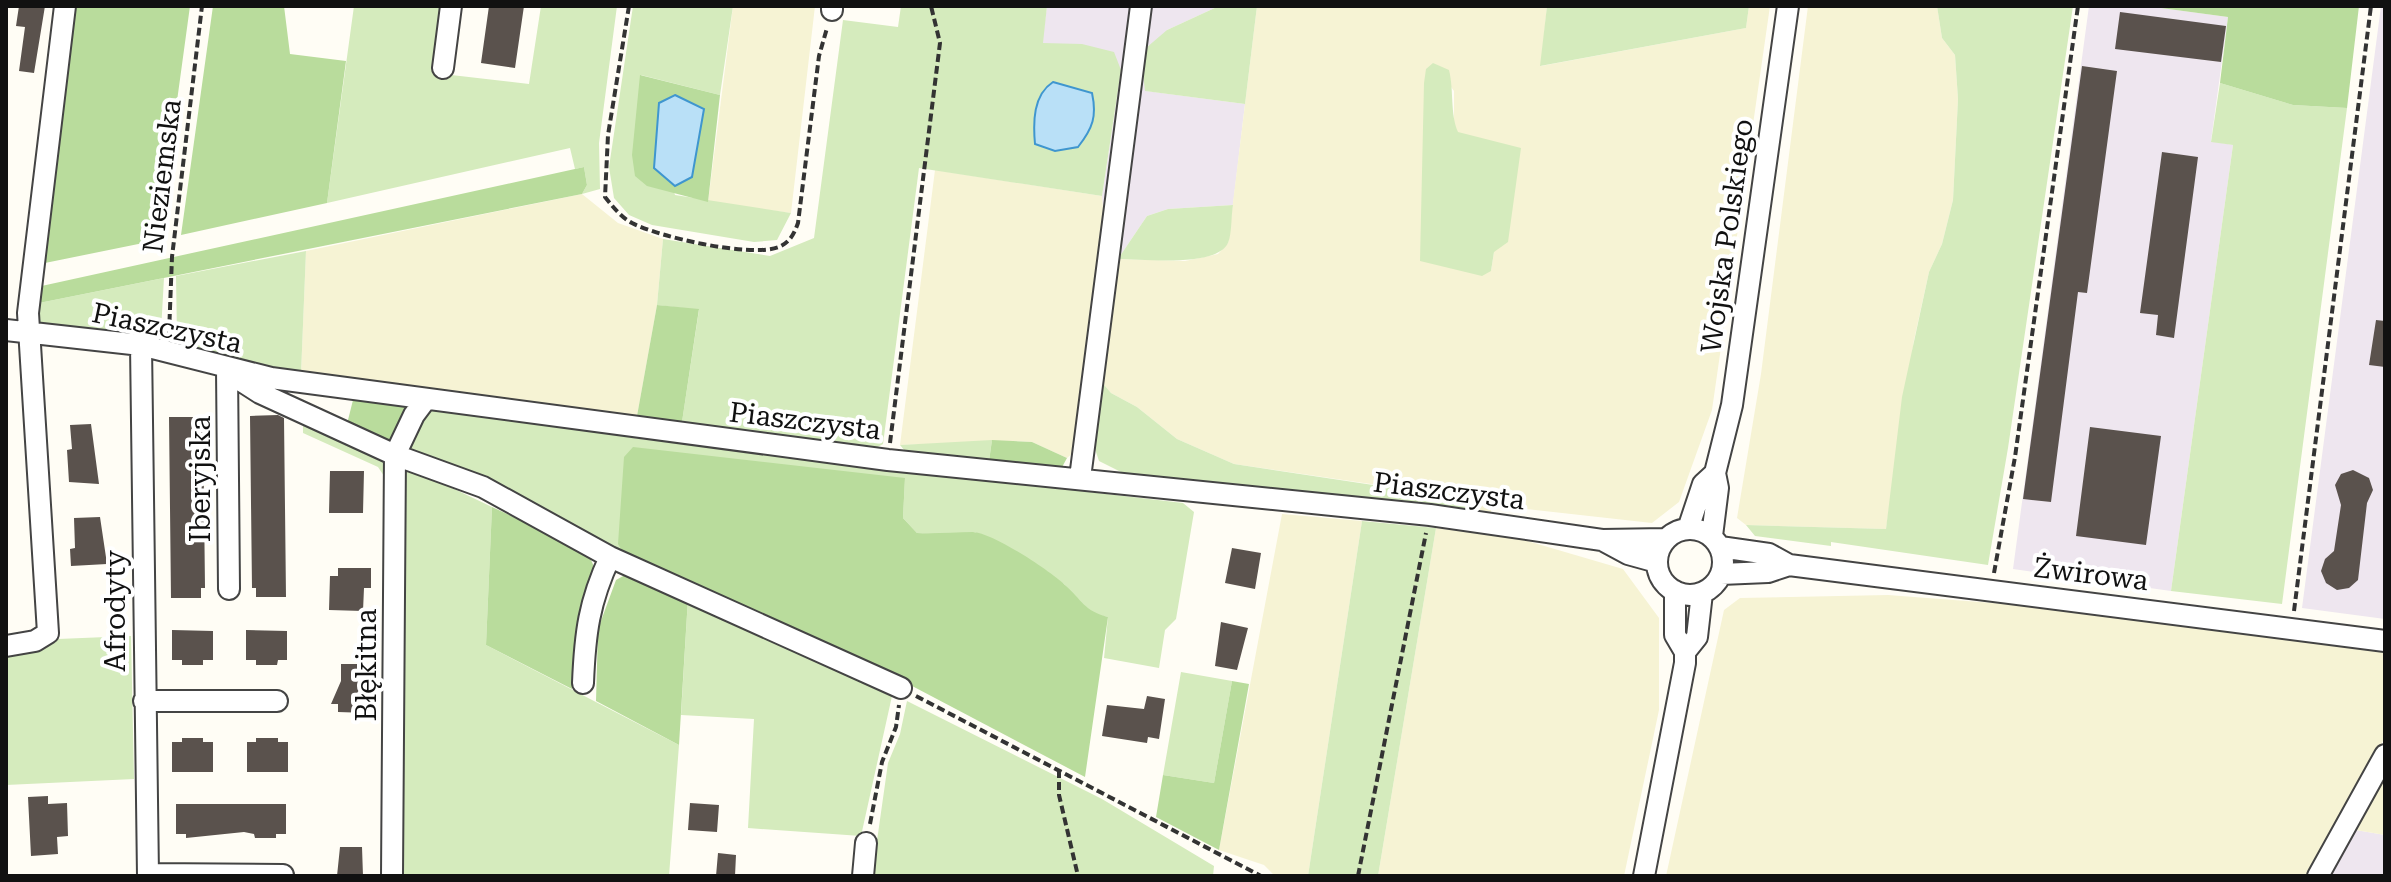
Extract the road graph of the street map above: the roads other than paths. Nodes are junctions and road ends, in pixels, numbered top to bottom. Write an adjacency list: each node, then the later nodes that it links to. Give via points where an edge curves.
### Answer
1 (65, 6): 7 (street)
2 (451, 6): 5 (street)
3 (1141, 6): 15 (street)
4 (1788, 6): 14 (street, Wojska Polskiego, via 1732,405)
5 (443, 68)
6 (6, 330): 7 (street, Piaszczysta)
7 (28, 332): 8 (street, Piaszczysta); 28 (street, via 48,633)
8 (141, 345): 9 (street, Piaszczysta); 32 (street, Afrodyty)
9 (227, 369): 10 (street, Piaszczysta); 12 (street, via 260,393); 24 (street, Iberyjska)
10 (334, 387): 11 (street, Piaszczysta); 12 (street, via 334,406)
11 (426, 399): 13 (street); 15 (street, Piaszczysta, via 888,460)
12 (344, 430): 13 (street)
13 (395, 455): 20 (street, via 483,487); 38 (street, Błękitna)
14 (1715, 473): 16 (street, Wojska Polskiego, via 1703,484); 19 (street, Wojska Polskiego)
15 (1080, 478): 18 (street, Piaszczysta, via 1430,515)
16 (1688, 529): 17 (street); 19 (street)
17 (1666, 539): 18 (street, Piaszczysta); 21 (street)
18 (1602, 540): 21 (street, Piaszczysta)
19 (1716, 542): 22 (street, Żwirowa, via 1769,554); 23 (street)
20 (610, 557): 30 (street, via 586,624); 31 (street)
21 (1657, 562): 25 (street, via 1663,581)
22 (1789, 565): 23 (street, Żwirowa, via 1768,572); 27 (street, Żwirowa)
23 (1721, 574): 26 (street)
24 (229, 589)
25 (1675, 591): 26 (street); 29 (street, via 1675,635)
26 (1702, 593): 29 (street, via 1697,637)
27 (2385, 641)
28 (6, 646)
29 (1685, 652): 40 (street)
30 (583, 683)
31 (901, 688)
32 (144, 701): 33 (street); 36 (street, Afrodyty)
33 (277, 701)
34 (2385, 755): 41 (street)
35 (866, 843): 39 (street)
36 (148, 875): 37 (street)
37 (283, 875)
38 (392, 876)
39 (863, 876)
40 (1644, 876)
41 (2318, 876)

